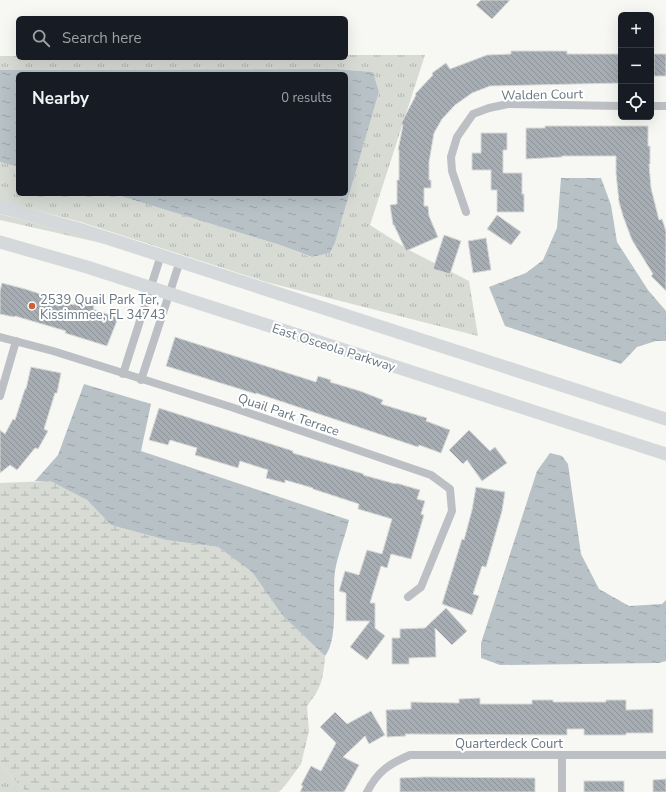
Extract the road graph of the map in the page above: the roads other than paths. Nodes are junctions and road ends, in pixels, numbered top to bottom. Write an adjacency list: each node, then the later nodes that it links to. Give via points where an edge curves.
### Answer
1 (618, 106): 5 (street, Walden Court, via 508,104 473,114 457,136 451,157 452,171)
2 (654, 106): 3 (street)
3 (666, 106)
4 (0, 207): 7 (main road, via 79,228)
5 (466, 212)
6 (0, 242): 9 (main road, East Osceola Parkway)
7 (161, 255): 8 (main road); 9 (street)
8 (180, 262): 10 (street); 16 (main road)
9 (151, 288): 10 (main road, East Osceola Parkway); 13 (street)
10 (170, 293): 14 (street); 17 (main road, East Osceola Parkway)
11 (0, 337): 12 (street, Quail Park Terrace)
12 (16, 341): 13 (street, Quail Park Terrace); 15 (street)
13 (123, 374): 14 (street, Quail Park Terrace)
14 (141, 380): 18 (street, Quail Park Terrace, via 231,407 431,475 450,489 452,511 422,587)
15 (0, 396)
16 (666, 419)
17 (666, 454)
18 (408, 597)
19 (562, 755): 20 (street, Quarterdeck Court); 21 (street, Quarterdeck Court, via 410,755 394,762 374,778); 22 (street)
20 (666, 755)
21 (367, 792)
22 (562, 792)

